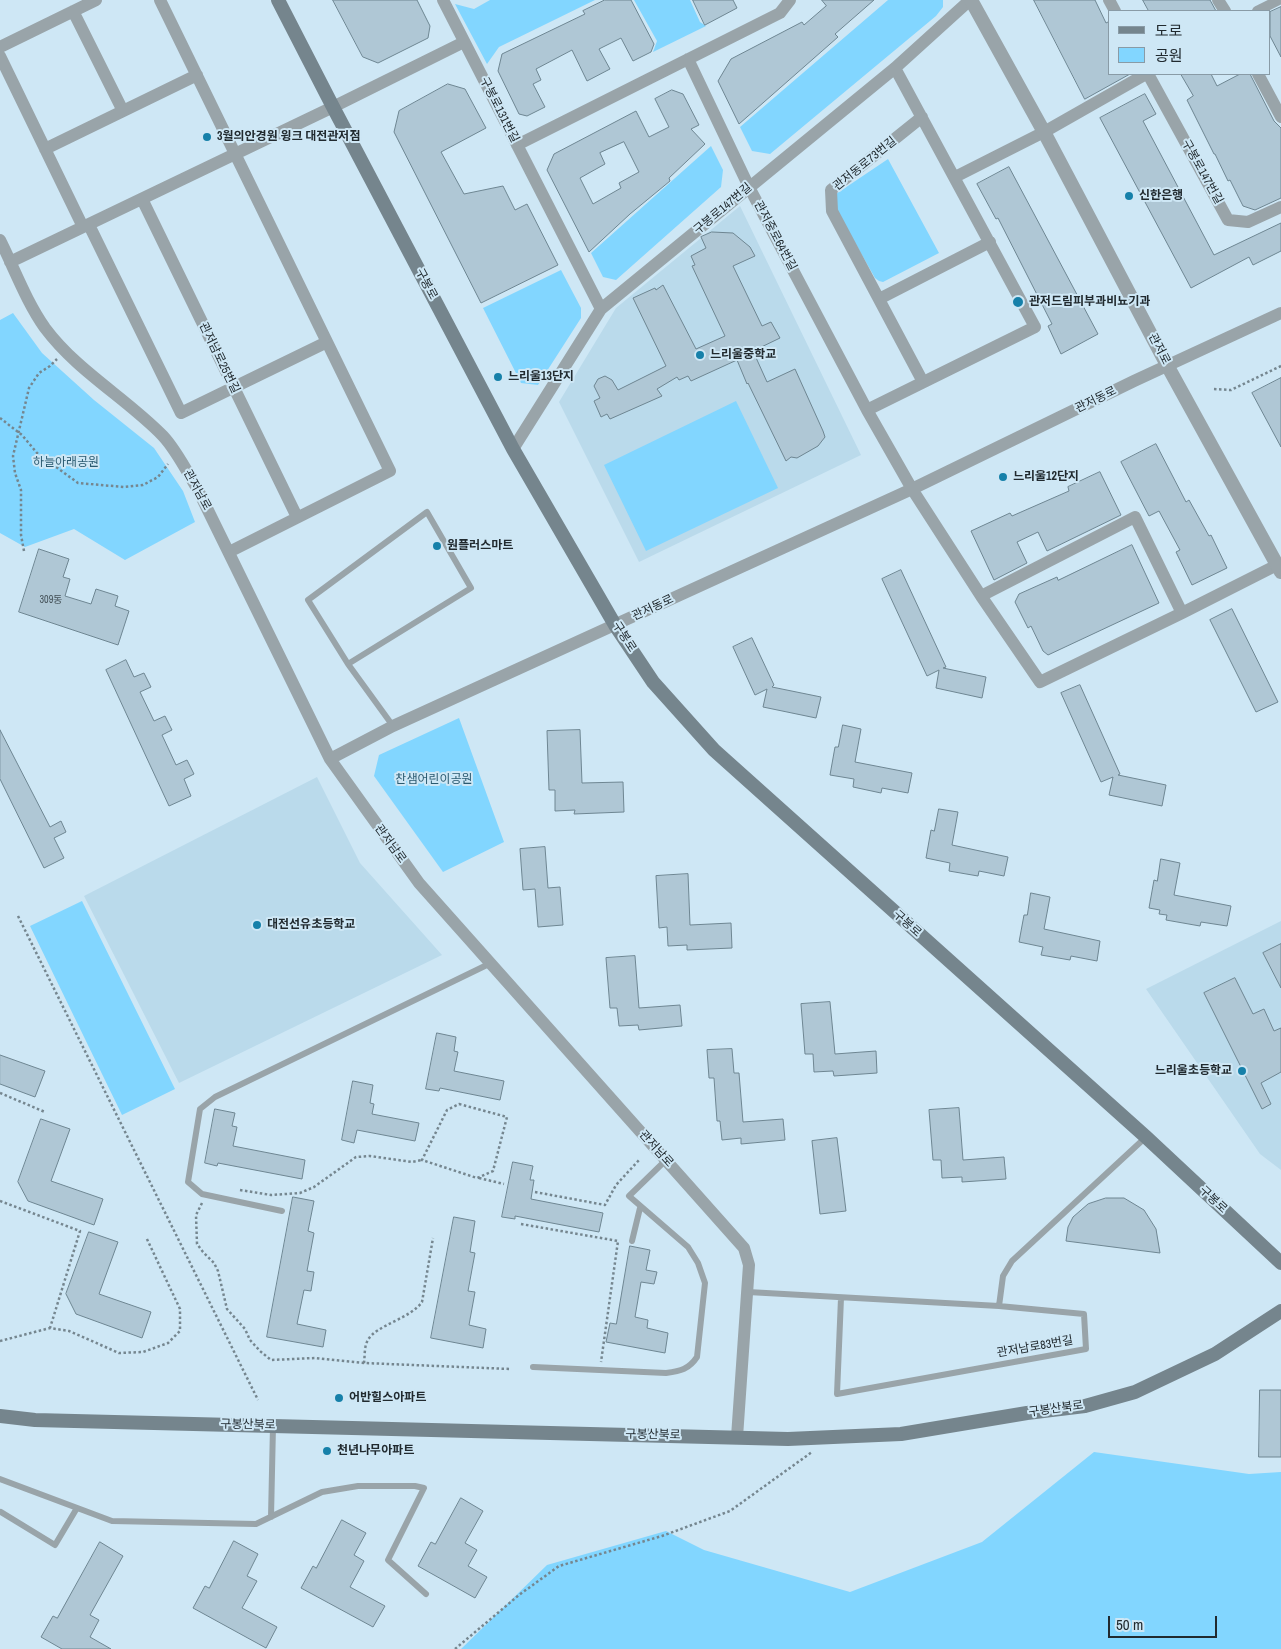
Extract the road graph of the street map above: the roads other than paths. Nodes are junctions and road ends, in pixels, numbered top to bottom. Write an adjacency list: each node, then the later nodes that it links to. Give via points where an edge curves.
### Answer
1 (96, 0): 9 (street)
2 (160, 0): 15 (street)
3 (278, 0): 19 (main road, 구봉로)
4 (443, 0): 10 (street, 구봉로131번길)
5 (790, 0): 13 (street, via 780,13)
6 (970, 0): 14 (street, 구봉로147번길); 23 (street, 관저로)
7 (1279, 0): 8 (street)
8 (1259, 10)
9 (73, 11): 11 (street); 20 (street)
10 (464, 42): 19 (street); 24 (street, 구봉로131번길)
11 (0, 47)
12 (0, 56): 25 (street)
13 (688, 59): 24 (street); 28 (street, 관저중로64번길)
14 (895, 68): 22 (street); 28 (street, 구봉로147번길)
15 (197, 75): 20 (street); 26 (street)
16 (1145, 75): 23 (street)
17 (1148, 75): 30 (street, 구봉로147번길, via 1228,220 1248,222)
18 (1259, 75): 21 (street)
19 (333, 107): 26 (street); 43 (main road, 구봉로)
20 (123, 112): 25 (street)
21 (1281, 117)
22 (922, 118): 27 (street); 35 (street, 관저동로73번길, via 830,190 832,211)
23 (1044, 132): 27 (street); 39 (street, 관저로)
24 (517, 145): 36 (street, 구봉로131번길)
25 (45, 149): 31 (street)
26 (235, 154): 29 (street); 38 (street)
27 (955, 177): 33 (street)
28 (749, 187): 36 (street, 구봉로147번길); 42 (street, 관저중로64번길)
29 (142, 199): 31 (street); 41 (street, 관저남로25번길)
30 (1281, 207)
31 (86, 226): 34 (street); 41 (street, via 181,413)
32 (0, 240): 34 (street, 관저남로)
33 (990, 242): 35 (street); 40 (street, via 1035,327)
34 (6, 259): 46 (street, 관저남로, via 26,298 64,350 164,437 198,490)
35 (879, 299): 40 (street, 관저동로73번길)
36 (601, 309): 43 (street, 구봉로147번길)
37 (1281, 313): 39 (street, 관저동로)
38 (327, 342): 41 (street); 45 (street, via 390,471)
39 (1167, 365): 44 (street, 관저동로); 47 (street, 관저로)
40 (923, 382): 42 (street)
41 (234, 387): 45 (street, 관저남로25번길)
42 (867, 410): 44 (street, 관저중로64번길)
43 (513, 449): 50 (main road, 구봉로)
44 (912, 489): 48 (street); 50 (street, 관저동로)
45 (298, 517): 46 (street)
46 (229, 552): 53 (street, 관저남로)
47 (1280, 567): 49 (street)
48 (981, 596): 49 (street, via 1040,682); 49 (street, via 1135,518)
49 (1182, 613)
50 (615, 625): 52 (street, 관저동로); 55 (main road, 구봉로, via 653,682 714,750)
51 (348, 664): 51 (lane, via 308,600 427,512 471,588); 52 (lane)
52 (393, 726): 53 (street, 관저동로)
53 (330, 758): 54 (street, 관저남로, via 419,883)
54 (491, 963): 56 (street, 관저남로); 58 (lane, via 215,1097 200,1109 188,1182 202,1194)
55 (1146, 1137): 60 (main road, 구봉로); 63 (lane, via 1012,1260 1003,1276)
56 (666, 1160): 57 (lane, via 629,1196); 61 (street, 관저남로, via 744,1248 749,1265)
57 (640, 1208): 59 (lane); 65 (lane, via 688,1247 702,1272 705,1283 697,1357 681,1371 666,1373)
58 (282, 1211)
59 (632, 1241)
60 (1281, 1263)
61 (748, 1292): 62 (lane, 관저남로83번길); 68 (street, 관저남로)
62 (841, 1298): 63 (lane, 관저남로83번길); 63 (lane, 관저남로83번길, via 837,1394 1086,1349 1084,1314)
63 (999, 1306)
64 (1281, 1311): 68 (main road, 구봉산북로, via 1216,1354 1135,1392 1085,1406 901,1434 788,1439)
65 (532, 1367)
66 (0, 1416): 67 (main road, 구봉산북로, via 35,1420)
67 (274, 1426): 68 (main road, 구봉산북로); 72 (lane)
68 (737, 1437)
69 (0, 1479): 70 (lane)
70 (78, 1508): 71 (lane, via 55,1545); 72 (lane, via 112,1521 256,1524)
71 (1, 1512)
72 (271, 1517): 73 (lane, via 322,1492 358,1486 424,1488 388,1560)
73 (426, 1594)

